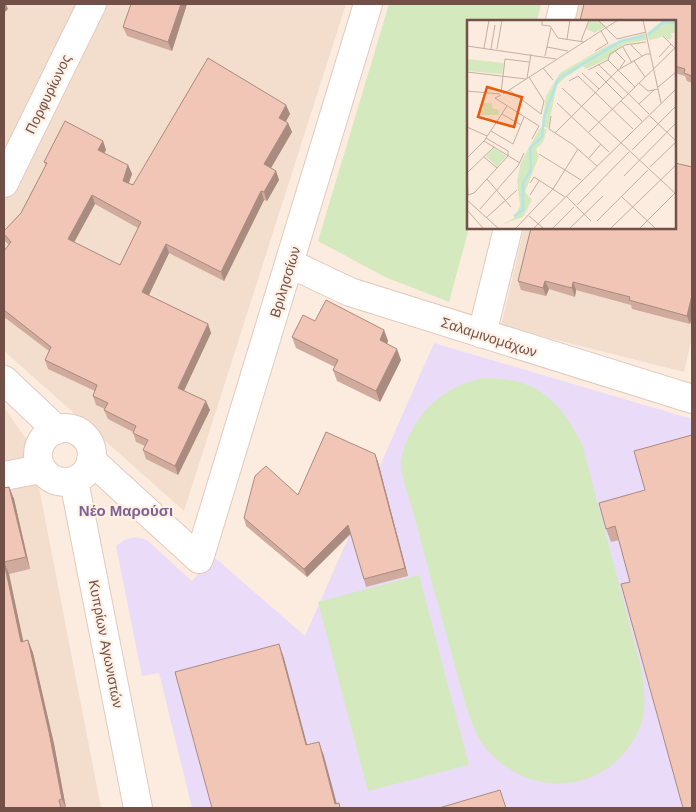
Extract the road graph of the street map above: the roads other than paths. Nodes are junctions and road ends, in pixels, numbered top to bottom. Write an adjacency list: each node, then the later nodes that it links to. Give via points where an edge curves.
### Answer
1 (92, 4): 5 (street, Πορφυρίωνος)
2 (368, 4): 7 (street, Βριλησσίων)
3 (564, 4): 4 (street)
4 (560, 20)
5 (4, 183)
6 (508, 229): 8 (street)
7 (291, 264): 8 (street, Σαλαμινομάχων, via 350,292); 12 (street, Βριλησσίων, via 199,559)
8 (482, 334): 10 (street, Σαλαμινομάχων)
9 (4, 380): 11 (street)
10 (692, 399)
11 (57, 430): 12 (street, via 66,428 82,435 88,442); 13 (street, via 42,440 39,447)
12 (91, 460): 15 (street, via 82,476)
13 (41, 469): 14 (street); 15 (street, via 58,482)
14 (4, 476)
15 (74, 481): 16 (street, Κυπρίων Αγωνιστών)
16 (138, 808)

